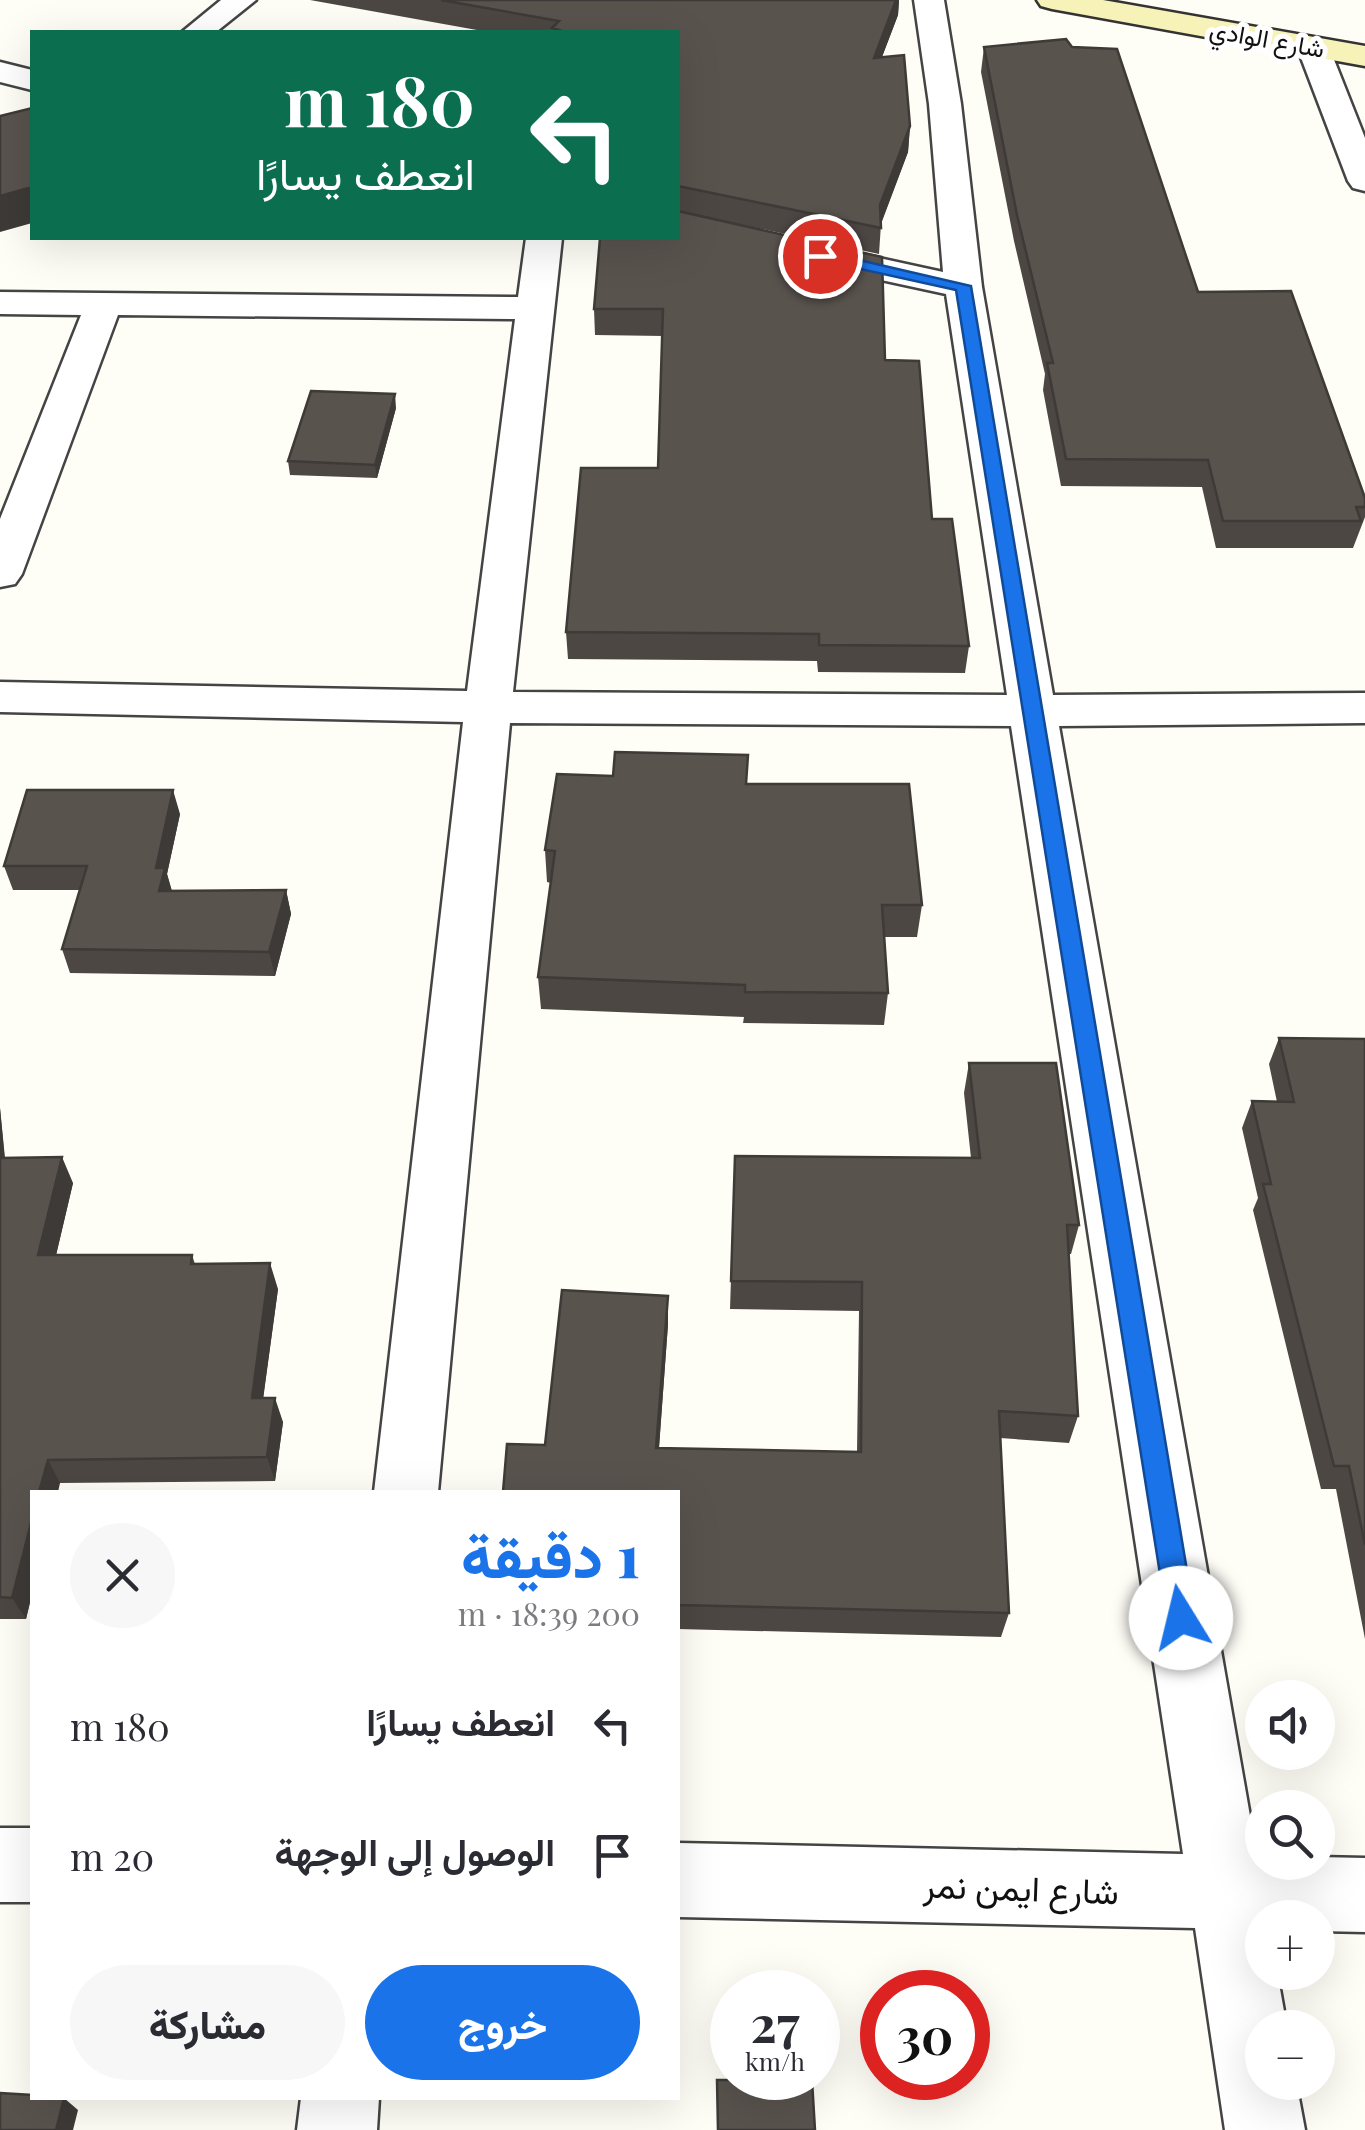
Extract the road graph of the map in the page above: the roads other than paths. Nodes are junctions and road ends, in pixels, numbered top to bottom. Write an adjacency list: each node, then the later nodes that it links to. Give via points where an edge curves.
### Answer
1 (241, 0): 4 (street)
2 (930, 0): 12 (street)
3 (1052, 0): 5 (main road, شارع الوادي)
4 (200, 30)
5 (1313, 48): 6 (main road, شارع الوادي); 9 (street)
6 (1365, 56)
7 (0, 72): 8 (street)
8 (30, 80)
9 (1365, 181)
10 (680, 225): 12 (street)
11 (544, 240): 15 (street)
12 (963, 286): 20 (street)
13 (0, 303): 14 (street)
14 (104, 304): 15 (street); 16 (street)
15 (536, 308): 19 (street)
16 (0, 574)
17 (0, 698): 19 (street)
18 (1365, 708): 20 (street)
19 (488, 709): 20 (street); 21 (street)
20 (1033, 713): 25 (street)
21 (406, 1490)
22 (0, 1865): 23 (street)
23 (30, 1866)
24 (680, 1880): 25 (street, شارع ايمن نمر)
25 (1226, 1894): 26 (street, شارع ايمن نمر); 29 (street)
26 (1365, 1895)
27 (340, 2100): 28 (street)
28 (336, 2130)
29 (1264, 2130)

